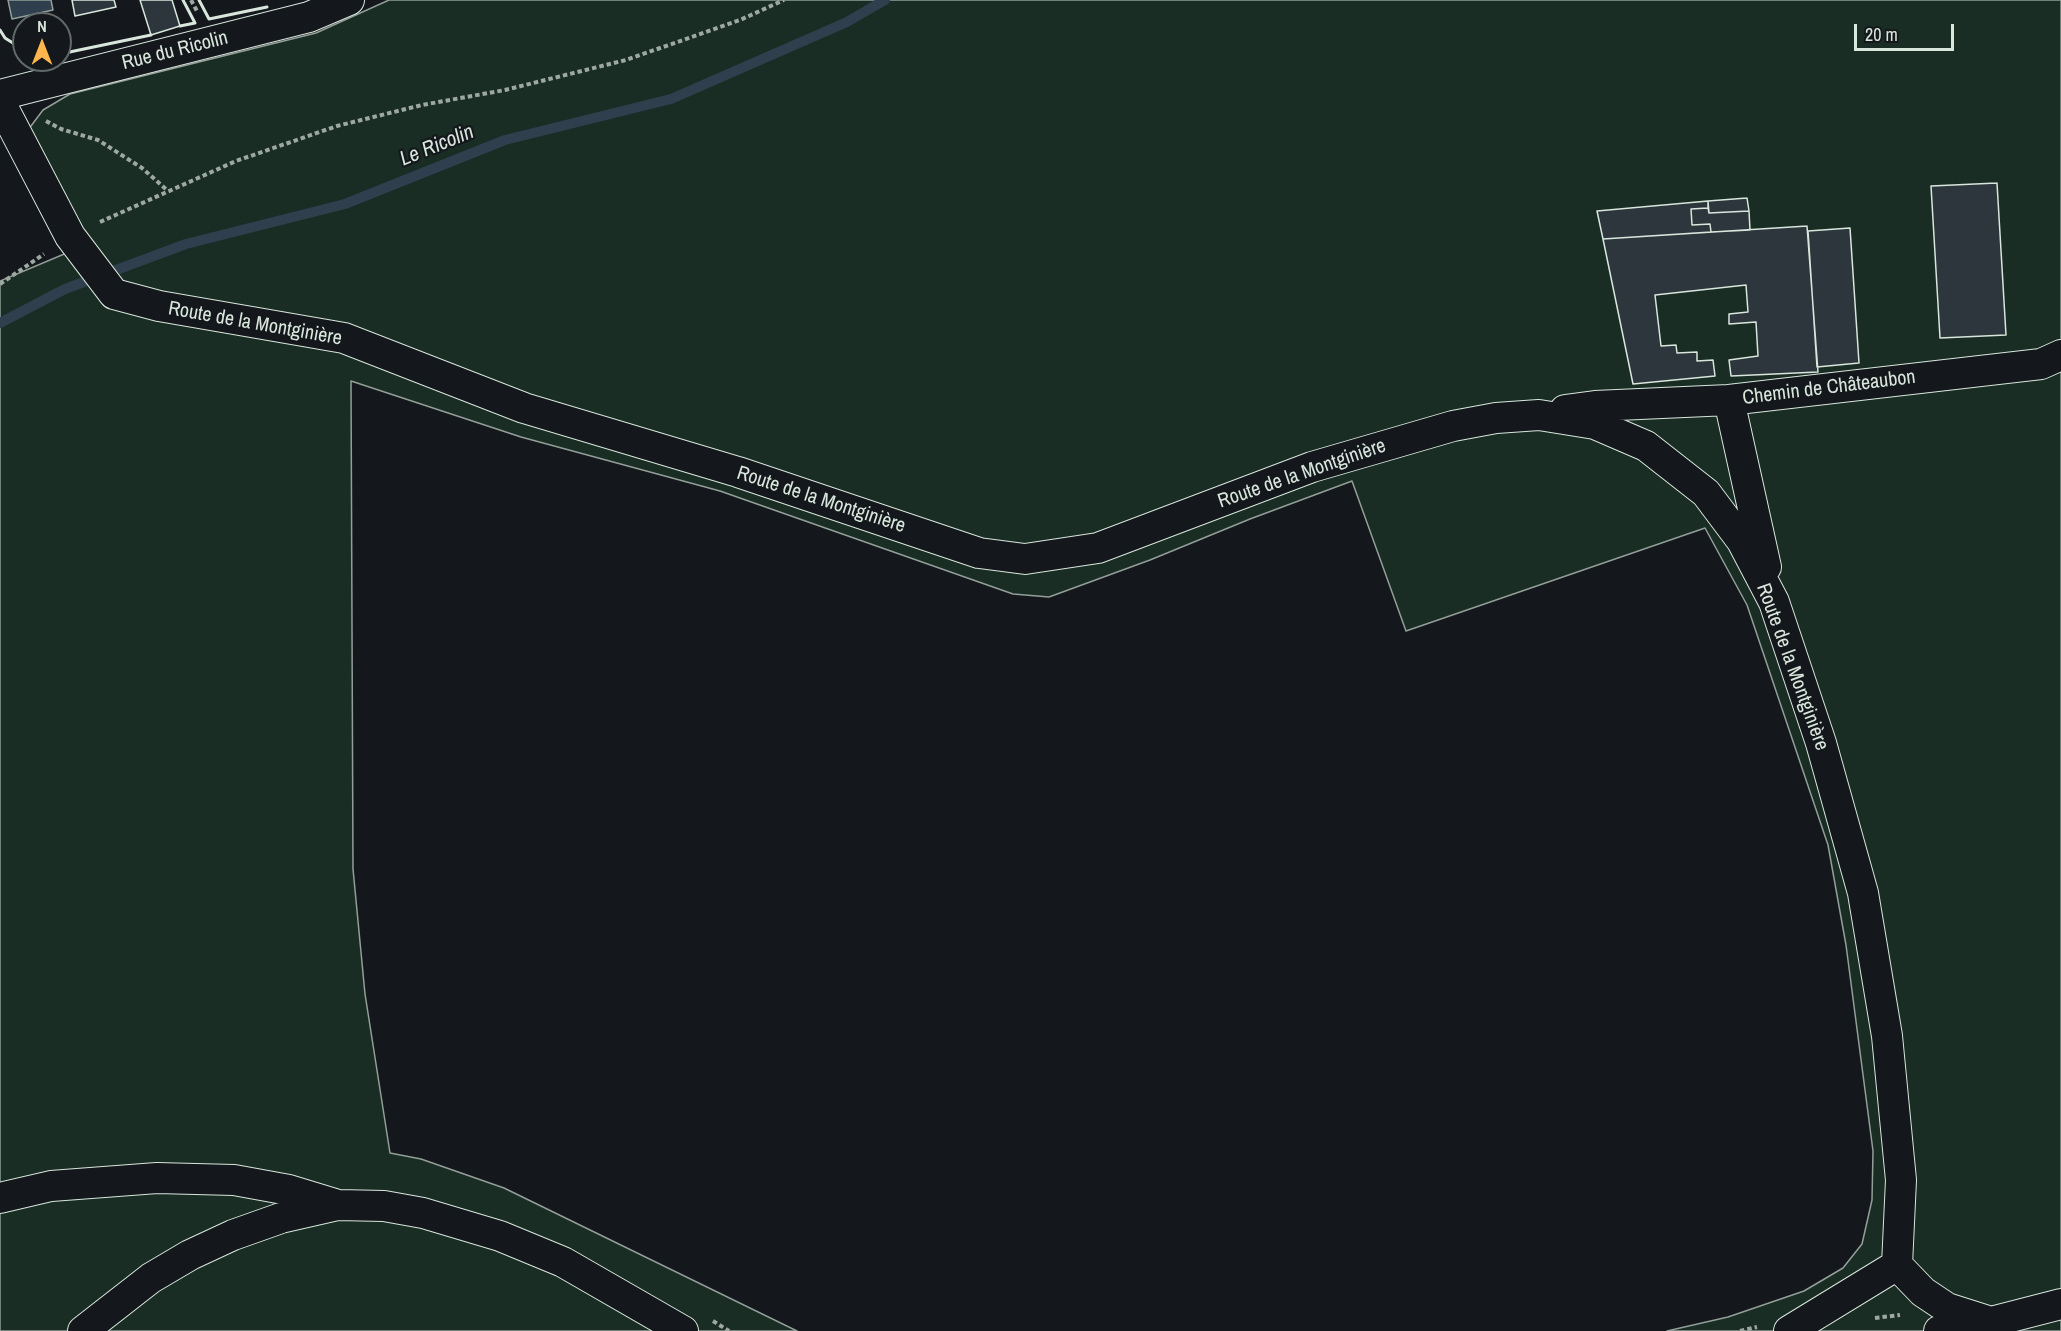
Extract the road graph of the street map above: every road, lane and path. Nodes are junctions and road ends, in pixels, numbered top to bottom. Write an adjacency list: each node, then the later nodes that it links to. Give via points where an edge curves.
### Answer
1 (349, 0): 3 (street, Rue du Ricolin, via 309,17)
2 (784, 0): 6 (path, via 740,20 626,60 337,126 236,161)
3 (0, 95)
4 (0, 102): 7 (street)
5 (41, 118): 6 (path, via 61,129 98,140 142,168)
6 (168, 191): 7 (path)
7 (70, 236): 8 (path); 11 (street, Route de la Montginière, via 114,294 159,306 344,338 524,408 738,472 979,553 1025,559 1098,548 1312,467 1453,426)
8 (0, 284)
9 (2061, 355): 10 (street, Chemin de Châteaubon, via 2041,364)
10 (1730, 400): 11 (street, via 1595,406); 12 (street, Chemin de Châteaubon)
11 (1539, 415): 12 (street, Route de la Montginière, via 1596,424 1646,446 1706,493 1742,542)
12 (1774, 602): 15 (street, Route de la Montginière, via 1821,743 1863,893 1887,1036 1901,1180)
13 (0, 1198): 14 (street, via 51,1186 168,1178 234,1180 289,1190)
14 (338, 1205): 18 (street, via 281,1218 201,1250 151,1278); 19 (street, via 384,1206 423,1213 500,1236 563,1262)
15 (1898, 1265): 17 (street, via 1923,1292 1947,1308); 20 (street)
16 (2061, 1304): 17 (street)
17 (1991, 1322): 21 (street)
18 (83, 1331)
19 (682, 1331)
20 (1789, 1331)
21 (1939, 1331)

